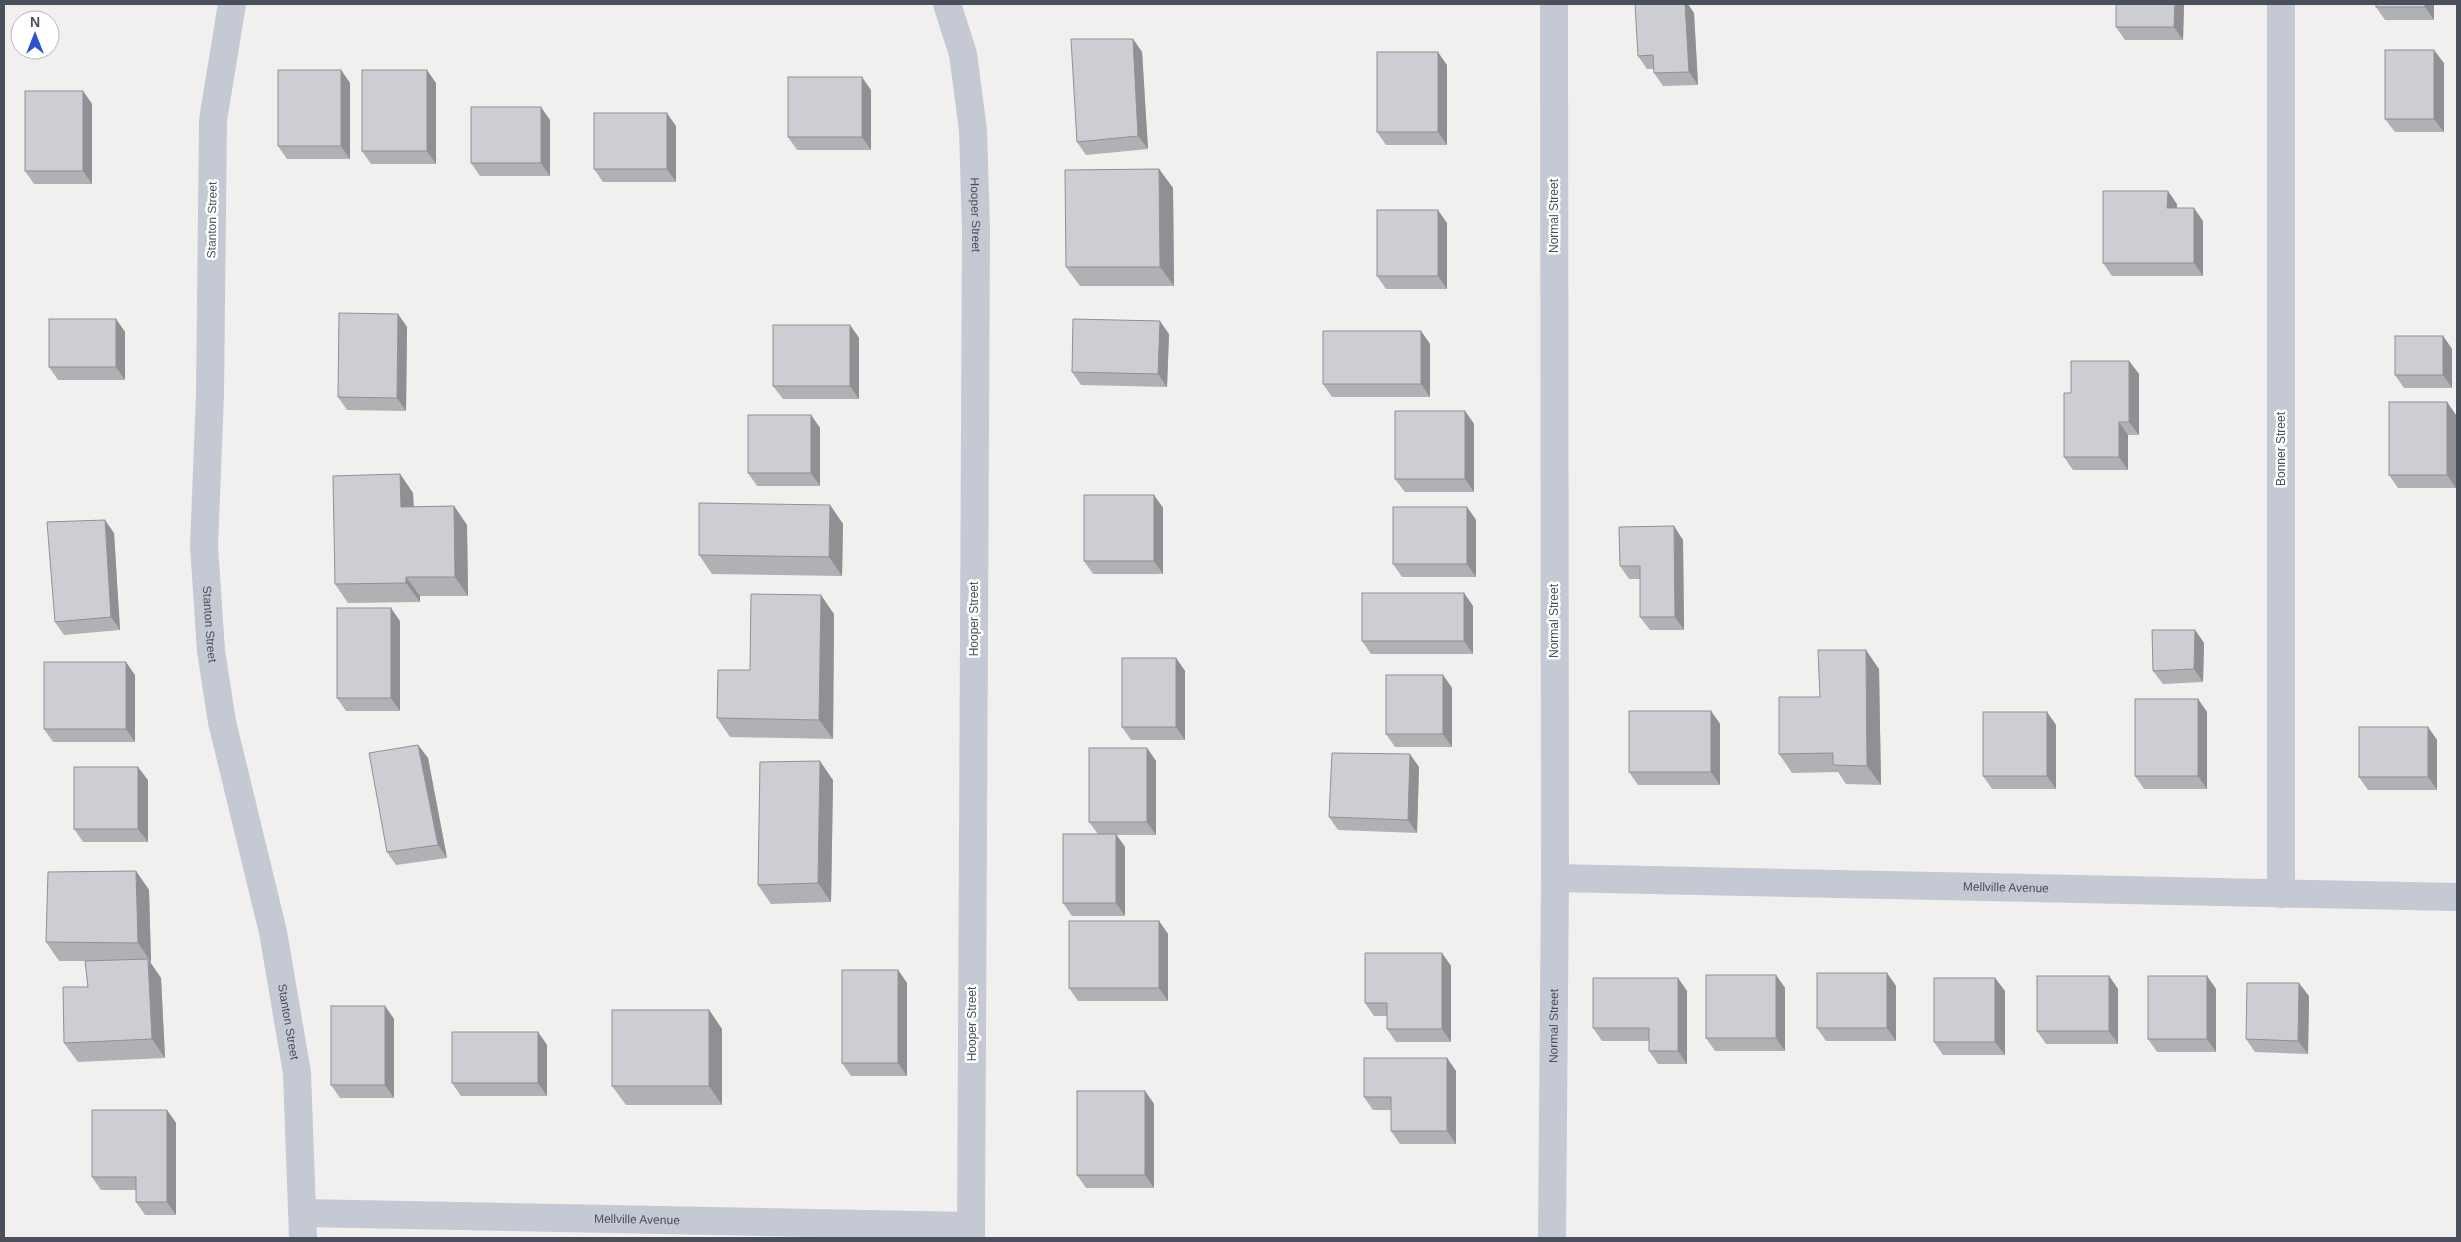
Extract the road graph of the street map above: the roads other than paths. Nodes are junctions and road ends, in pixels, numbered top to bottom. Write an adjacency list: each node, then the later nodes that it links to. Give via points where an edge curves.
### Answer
1 (232, 4): 8 (street, Stanton Street, via 213,120 210,395 204,546 211,651 222,722 273,932 297,1073)
2 (947, 4): 9 (street, Hooper Street, via 963,54 973,130 976,229)
3 (1554, 4): 5 (street, Normal Street)
4 (2282, 4): 6 (street, Bonner Street)
5 (1555, 878): 6 (street, Mellville Avenue); 10 (street, Normal Street)
6 (2281, 894): 7 (street, Mellville Avenue)
7 (2457, 897)
8 (303, 1226): 9 (street, Mellville Avenue)
9 (971, 1232)
10 (1552, 1238)

